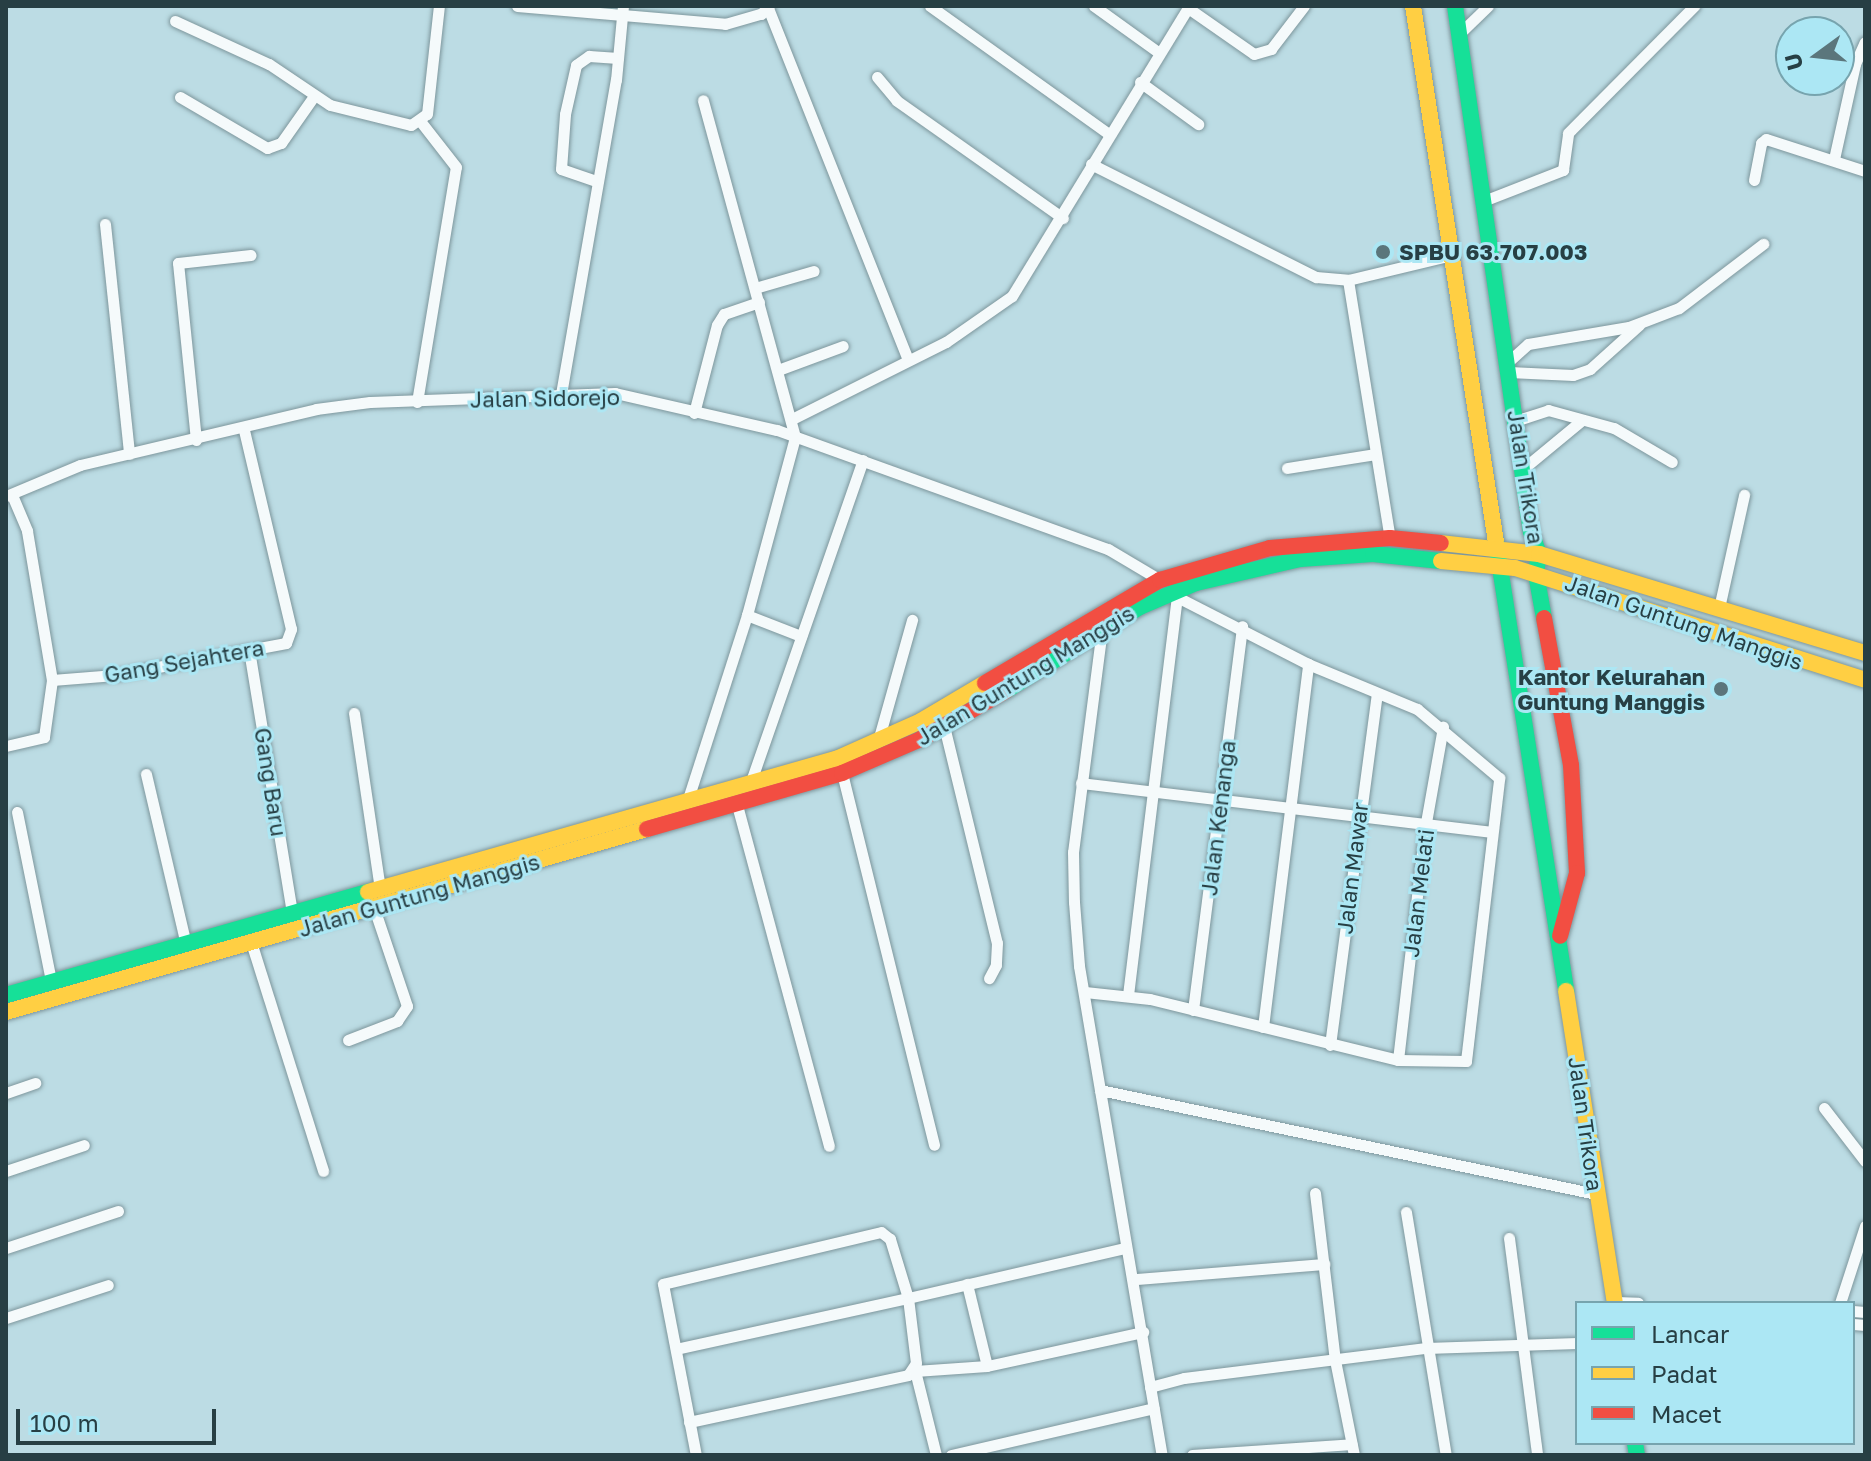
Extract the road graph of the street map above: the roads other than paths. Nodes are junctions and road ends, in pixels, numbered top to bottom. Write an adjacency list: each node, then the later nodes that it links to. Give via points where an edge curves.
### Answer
1 (439, 6): 23 (street, via 427,114)
2 (517, 6): 12 (street)
3 (930, 6): 25 (street)
4 (1094, 6): 16 (street)
5 (1304, 6): 11 (street, via 1271,49 1254,54)
6 (1413, 6): 36 (street, Jalan Trikora)
7 (1455, 6): 14 (street, Jalan Trikora)
8 (1488, 6): 14 (street)
9 (1694, 6): 31 (street, via 1568,133 1563,170)
10 (769, 7): 12 (street, via 725,24); 43 (street)
11 (1188, 7): 16 (street)
12 (622, 12): 17 (street)
13 (175, 21): 20 (street, via 269,64)
14 (1459, 34): 31 (street, Jalan Trikora)
15 (1865, 42): 26 (street, via 1855,64)
16 (1158, 52): 19 (street)
17 (618, 58): 30 (street); 30 (street, via 589,56 576,65 565,114 561,169)
18 (877, 77): 32 (street, via 897,101)
19 (1140, 82): 24 (street); 25 (street)
20 (314, 96): 21 (street, via 281,143 267,148); 23 (street, via 381,121)
21 (180, 97)
22 (703, 100): 39 (street)
23 (421, 122): 47 (street, via 456,167)
24 (1198, 124)
25 (1110, 135): 27 (street)
26 (1834, 159): 28 (street); 29 (street, via 1766,139)
27 (1091, 164): 32 (street); 38 (street, via 1316,277)
28 (1865, 171)
29 (1754, 180)
30 (596, 181): 46 (street)
31 (1486, 200): 44 (street, Jalan Trikora)
32 (1063, 218): 43 (street, via 1012,296 946,342)
33 (105, 224): 55 (street)
34 (1763, 244): 41 (street, via 1679,308)
35 (251, 255): 54 (street, via 178,263)
36 (1452, 255): 38 (street); 64 (street, Jalan Trikora)
37 (814, 271): 39 (street)
38 (1348, 280): 56 (street)
39 (755, 288): 40 (street)
40 (759, 302): 45 (street); 48 (street, via 724,314 717,325)
41 (1642, 322): 44 (street, via 1528,344); 44 (street, via 1590,369 1573,375)
42 (843, 346): 45 (street)
43 (908, 360): 49 (street)
44 (1509, 367): 50 (street, Jalan Trikora)
45 (778, 370): 49 (street)
46 (561, 394): 47 (street, Jalan Sidorejo); 48 (street, Jalan Sidorejo, via 615,393)
47 (417, 402): 52 (street, Jalan Sidorejo, via 316,409)
48 (694, 413): 53 (street, Jalan Sidorejo)
49 (792, 419): 53 (street)
50 (1518, 420): 51 (street, via 1548,410); 60 (street, Jalan Trikora)
51 (1582, 420): 58 (street, via 1614,428); 60 (street)
52 (244, 430): 54 (street, Jalan Sidorejo); 76 (street, Gang Sejahtera, via 291,629 286,643)
53 (795, 437): 57 (street, Jalan Sidorejo); 71 (street)
54 (196, 440): 55 (street, Jalan Sidorejo)
55 (129, 454): 62 (street, Jalan Sidorejo, via 80,465)
56 (1375, 454): 59 (street); 63 (street)
57 (863, 460): 68 (street, Jalan Sidorejo, via 1108,549); 75 (street)
58 (1672, 462)
59 (1287, 468)
60 (1524, 468): 65 (street, Jalan Trikora, via 1531,532)
61 (1744, 495): 70 (street)
62 (9, 496): 79 (street, via 27,531)
63 (1390, 538): 64 (street, Jalan Guntung Manggis); 68 (street, Jalan Guntung Manggis, via 1270,548)
64 (1495, 547): 65 (street, Jalan Guntung Manggis); 66 (street, Jalan Trikora)
65 (1539, 554): 67 (street, Jalan Trikora); 70 (street, Jalan Guntung Manggis)
66 (1501, 568): 67 (street, Jalan Guntung Manggis); 69 (street, Jalan Guntung Manggis, via 1386,555 1325,556 1261,566); 102 (street, Jalan Trikora)
67 (1536, 574): 80 (street, Jalan Guntung Manggis); 101 (street, Jalan Trikora, via 1571,765)
68 (1160, 580): 73 (street, Jalan Guntung Manggis)
69 (1176, 594): 73 (street, Jalan Guntung Manggis); 74 (street); 91 (street)
70 (1719, 608): 77 (street, Jalan Guntung Manggis)
71 (747, 615): 75 (street); 92 (street)
72 (912, 620): 85 (street)
73 (1102, 623): 83 (street, Jalan Guntung Manggis); 85 (street, Jalan Guntung Manggis); 89 (street)
74 (1242, 626): 78 (street); 93 (street, Jalan Kenanga)
75 (801, 636): 90 (street)
76 (249, 650): 79 (street, Gang Sejahtera, via 115,675); 105 (street, Gang Baru)
77 (1865, 653)
78 (1308, 664): 81 (street); 96 (street)
79 (52, 680): 86 (street, via 44,737)
80 (1865, 680)
81 (1377, 693): 84 (street); 97 (street, Jalan Mawar)
82 (354, 713): 103 (street)
83 (944, 726): 87 (street, Jalan Guntung Manggis); 109 (street, via 997,943)
84 (1443, 727): 98 (street, Jalan Melati); 99 (street, via 1501,781)
85 (878, 741): 90 (street, Jalan Guntung Manggis)
86 (6, 746)
87 (842, 773): 94 (street, Jalan Guntung Manggis); 126 (street)
88 (146, 774): 107 (street)
89 (1081, 783): 91 (street); 111 (street, via 1074,902)
90 (750, 784): 92 (street, Jalan Guntung Manggis)
91 (1152, 792): 93 (street); 113 (street)
92 (687, 802): 100 (street, Jalan Guntung Manggis)
93 (1220, 802): 96 (street); 115 (street, Jalan Kenanga)
94 (737, 805): 100 (street, Jalan Guntung Manggis); 127 (street)
95 (17, 812): 110 (street)
96 (1291, 812): 97 (street); 117 (street)
97 (1357, 817): 98 (street); 119 (street, Jalan Mawar)
98 (1425, 828): 99 (street); 120 (street, Jalan Melati)
99 (1491, 832): 120 (street, via 1466,1061)
100 (525, 857): 103 (street, Jalan Guntung Manggis); 104 (street, Jalan Guntung Manggis)
101 (1577, 873): 102 (street, via 1559,880); 108 (street, Jalan Trikora)
102 (1547, 876): 108 (street, Jalan Trikora)
103 (380, 889): 105 (street, Jalan Guntung Manggis)
104 (374, 908): 106 (street, Jalan Guntung Manggis); 118 (street, via 407,1006 397,1021)
105 (292, 914): 107 (street, Jalan Guntung Manggis)
106 (251, 942): 114 (street, Jalan Guntung Manggis); 130 (street)
107 (186, 944): 110 (street, Jalan Guntung Manggis)
108 (1557, 946): 132 (street, Jalan Trikora)
109 (989, 978)
110 (51, 981): 114 (street, Jalan Guntung Manggis)
111 (1085, 992): 113 (street); 122 (street)
112 (6, 995): 114 (street, Jalan Guntung Manggis)
113 (1128, 995): 115 (street)
114 (29, 997): 116 (street, Jalan Guntung Manggis)
115 (1193, 1010): 117 (street)
116 (6, 1012)
117 (1263, 1027): 119 (street)
118 (348, 1040)
119 (1330, 1045): 120 (street)
120 (1398, 1060)
121 (35, 1083): 123 (street)
122 (1100, 1090): 132 (street); 138 (street)
123 (6, 1093)
124 (1824, 1108): 128 (street)
125 (84, 1145): 129 (street)
126 (934, 1145)
127 (829, 1146)
128 (1865, 1161)
129 (6, 1171)
130 (323, 1171)
131 (1315, 1193): 139 (street)
132 (1596, 1194): 144 (street, Jalan Trikora)
133 (118, 1211): 137 (street)
134 (1406, 1212): 150 (street)
135 (1865, 1226): 145 (street)
136 (1509, 1238): 149 (street)
137 (6, 1248)
138 (1125, 1248): 140 (street); 141 (street)
139 (1324, 1264): 140 (street); 152 (street)
140 (1136, 1279): 147 (street)
141 (967, 1284): 143 (street); 153 (street)
142 (108, 1285): 146 (street)
143 (908, 1298): 151 (street); 151 (street, via 890,1239 881,1232 667,1281 661,1288); 154 (street)
144 (1615, 1301)
145 (1841, 1301)
146 (6, 1318)
147 (1143, 1332): 153 (street); 155 (street)
148 (1575, 1343): 149 (street)
149 (1521, 1345): 150 (street); 165 (street)
150 (1426, 1348): 152 (street); 164 (street)
151 (676, 1349): 157 (street)
152 (1335, 1360): 155 (street); 158 (street)
153 (987, 1366): 154 (street)
154 (915, 1371): 157 (street); 160 (street)
155 (1150, 1387): 156 (street)
156 (1154, 1408): 161 (street); 162 (street)
157 (689, 1422): 159 (street)
158 (1353, 1450): 163 (street)
159 (696, 1455)
160 (936, 1455)
161 (951, 1455)
162 (1162, 1455)
163 (1192, 1455)
164 (1446, 1455)
165 (1537, 1455)

